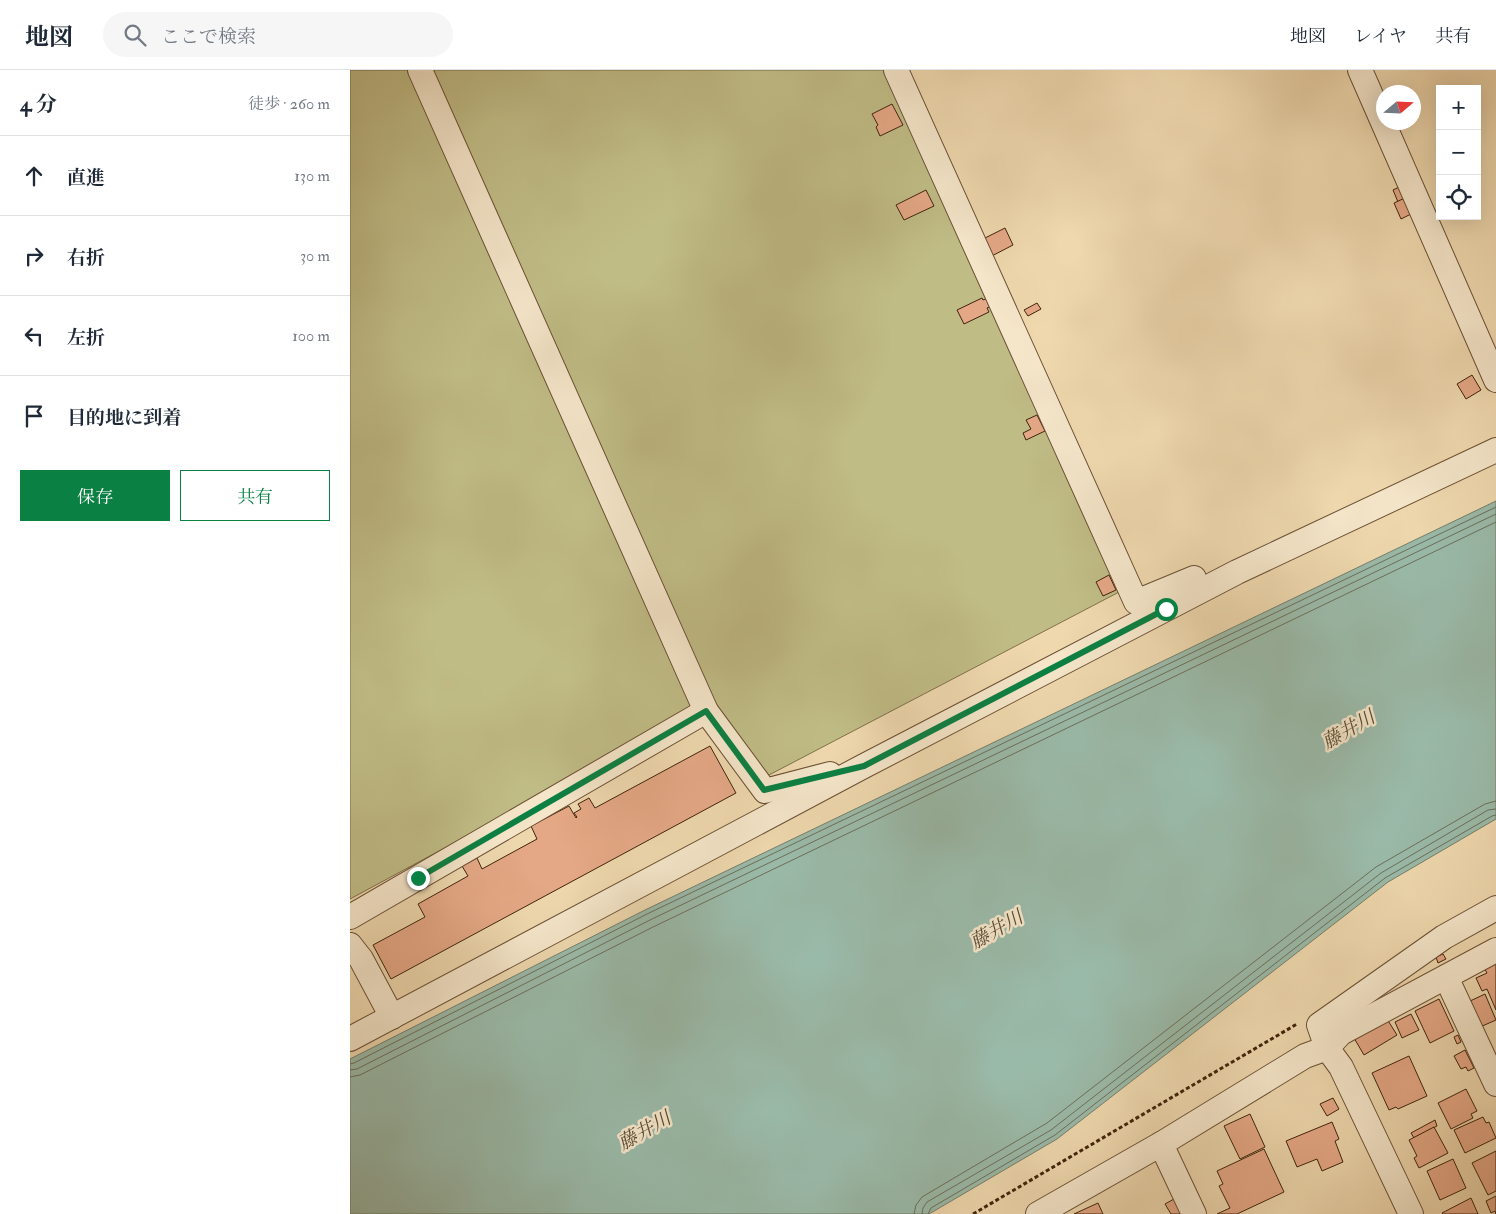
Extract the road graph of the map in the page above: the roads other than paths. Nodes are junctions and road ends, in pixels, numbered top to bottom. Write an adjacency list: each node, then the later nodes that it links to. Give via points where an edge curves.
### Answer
1 (420, 70): 7 (street)
2 (896, 70): 6 (street, via 1136,602 1224,566)
3 (1360, 70): 4 (street)
4 (1496, 380)
5 (1496, 450): 6 (street)
6 (1237, 572): 8 (street)
7 (706, 711): 8 (street, via 764,790); 10 (street)
8 (864, 766): 14 (street)
9 (1496, 908): 16 (street, via 1444,937 1319,1025)
10 (350, 918)
11 (350, 945): 14 (street)
12 (1496, 950): 13 (street)
13 (1446, 977): 16 (street, via 1341,1033); 17 (street)
14 (392, 1017): 15 (street)
15 (350, 1039)
16 (1327, 1048): 18 (street, via 1305,1056); 21 (street, via 1341,1067)
17 (1496, 1084)
18 (1161, 1144): 19 (street); 20 (street)
19 (1038, 1214)
20 (1194, 1214)
21 (1411, 1214)

